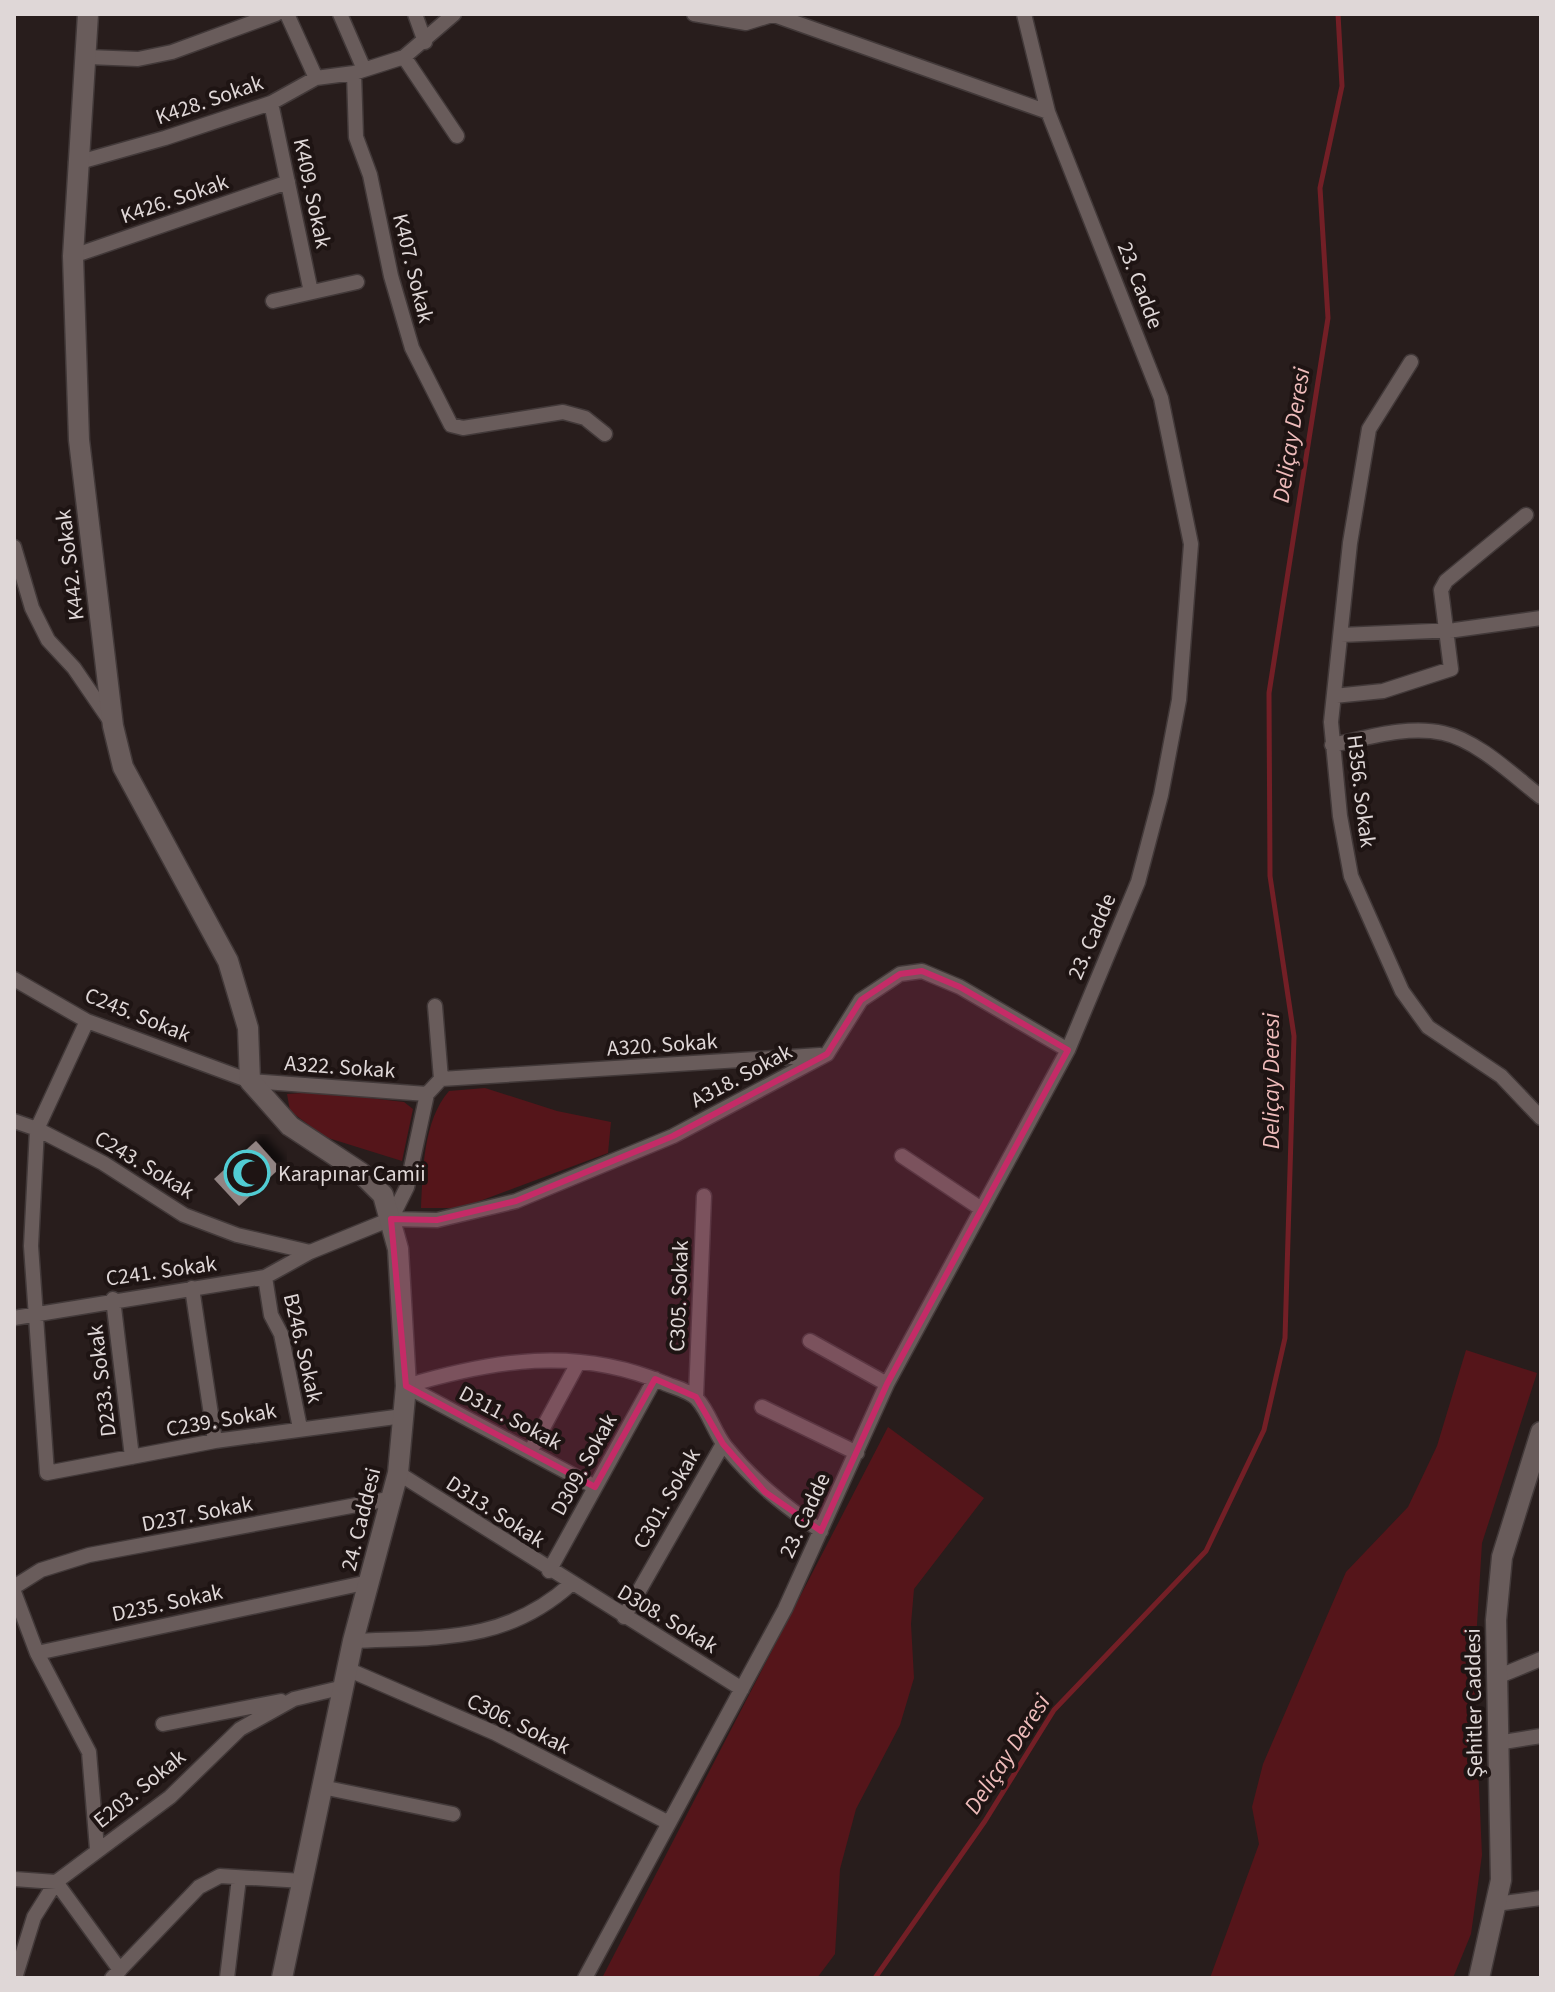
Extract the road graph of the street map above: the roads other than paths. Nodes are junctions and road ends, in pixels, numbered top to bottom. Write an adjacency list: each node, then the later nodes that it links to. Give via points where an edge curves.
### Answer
1 (88, 14): 11 (street, K442. Sokak)
2 (276, 14): 11 (street, via 172,52 138,59)
3 (287, 14): 14 (street)
4 (340, 14): 13 (street)
5 (415, 14): 10 (street)
6 (454, 14): 10 (street)
7 (694, 14): 8 (street, via 746,23)
8 (771, 14): 16 (street)
9 (1024, 14): 16 (street, 23. Cadde)
10 (425, 42): 12 (street)
11 (88, 57): 18 (street, K442. Sokak)
12 (404, 57): 13 (street); 17 (street)
13 (359, 70): 14 (street, K428. Sokak); 25 (street, K407. Sokak, via 356,137 370,175 391,276 412,348 451,425 463,428 563,412 585,418)
14 (316, 78): 15 (street, K428. Sokak)
15 (271, 103): 18 (street, K428. Sokak); 19 (street, K409. Sokak)
16 (1048, 112): 38 (street, 23. Cadde, via 1161,398 1191,544 1179,700 1161,795 1138,882)
17 (457, 136)
18 (76, 163): 20 (street, K442. Sokak)
19 (288, 182): 20 (street, K426. Sokak); 22 (street, K409. Sokak)
20 (73, 256): 32 (street, K442. Sokak, via 79,440)
21 (357, 282): 22 (street)
22 (311, 292): 23 (street)
23 (273, 301)
24 (1411, 362): 30 (street, H356. Sokak, via 1369,429)
25 (605, 434)
26 (1526, 515): 29 (street, via 1446,581 1440,604)
27 (14, 547): 32 (street, via 32,608 48,640)
28 (1541, 618): 29 (street)
29 (1444, 630): 30 (street); 31 (street, via 1451,669 1383,691)
30 (1341, 635): 31 (street, H356. Sokak)
31 (1334, 696): 33 (street, H356. Sokak)
32 (113, 726): 41 (street, K442. Sokak, via 123,767 228,961 248,1028)
33 (1332, 745): 34 (street, via 1390,733 1446,733 1505,766); 43 (street, H356. Sokak, via 1351,876 1402,991 1428,1027 1501,1076)
34 (1541, 797)
35 (14, 979): 37 (street, C245. Sokak)
36 (435, 1006): 40 (street)
37 (87, 1021): 41 (street, C245. Sokak); 45 (street)
38 (1068, 1050): 39 (street, A318. Sokak, via 960,987 922,971 900,974 861,1000); 48 (street, 23. Cadde)
39 (827, 1054): 40 (street, A320. Sokak); 49 (street, A318. Sokak, via 673,1136 516,1201 437,1220)
40 (441, 1079): 42 (street)
41 (250, 1081): 42 (street, A322. Sokak); 49 (street, 24. Caddesi, via 290,1126 368,1180 383,1195)
42 (427, 1094): 49 (street, via 407,1187)
43 (1541, 1118)
44 (14, 1121): 45 (street, C243. Sokak)
45 (37, 1129): 50 (street, C243. Sokak, via 184,1215 237,1235); 54 (street, via 31,1246)
46 (902, 1156): 48 (street)
47 (704, 1196): 61 (street, C305. Sokak)
48 (980, 1208): 59 (street, 23. Cadde)
49 (391, 1219): 50 (street); 60 (street, 24. Caddesi, via 402,1285)
50 (310, 1252): 51 (street, C241. Sokak)
51 (265, 1277): 52 (street, C241. Sokak); 64 (street, B246. Sokak)
52 (192, 1288): 53 (street, C241. Sokak); 66 (street)
53 (113, 1299): 54 (street, C241. Sokak); 70 (street, D233. Sokak)
54 (35, 1313): 55 (street, C241. Sokak); 70 (street, C239. Sokak, via 47,1473)
55 (14, 1318)
56 (810, 1341): 59 (street)
57 (578, 1363): 58 (street); 60 (street, via 522,1359); 68 (street)
58 (655, 1379): 61 (street); 72 (street, D309. Sokak)
59 (887, 1384): 69 (street, 23. Cadde)
60 (406, 1386): 63 (street, 24. Caddesi); 68 (street, D311. Sokak)
61 (696, 1397): 67 (street)
62 (762, 1407): 69 (street)
63 (403, 1416): 64 (street, C239. Sokak); 71 (street, 24. Caddesi)
64 (300, 1428): 66 (street, C239. Sokak)
65 (1541, 1432): 83 (street, Şehitler Caddesi, via 1502,1557)
66 (215, 1441): 70 (street, C239. Sokak)
67 (723, 1444): 74 (street, via 765,1492); 79 (street, C301. Sokak)
68 (530, 1452): 72 (street, D311. Sokak)
69 (857, 1453): 74 (street, 23. Cadde)
70 (132, 1457)
71 (398, 1473): 73 (street, 24. Caddesi); 75 (street, D313. Sokak)
72 (595, 1487): 75 (street, D309. Sokak)
73 (394, 1498): 76 (street, 24. Caddesi); 78 (street, D237. Sokak, via 89,1555 41,1570)
74 (821, 1531): 85 (street, 23. Cadde)
75 (549, 1571): 77 (street, D313. Sokak)
76 (369, 1582): 80 (street, 24. Caddesi); 81 (street, D235. Sokak)
77 (571, 1584): 79 (street, D308. Sokak); 80 (street, via 513,1624 475,1636)
78 (14, 1590): 81 (street)
79 (624, 1617): 85 (street, D308. Sokak)
80 (353, 1641): 84 (street, 24. Caddesi)
81 (37, 1653): 93 (street, via 89,1752)
82 (1541, 1659): 83 (street)
83 (1497, 1677): 89 (street, Şehitler Caddesi)
84 (346, 1678): 86 (street, E203. Sokak); 90 (street, 24. Caddesi); 92 (street, C306. Sokak, via 495,1733)
85 (742, 1689): 92 (street, 23. Cadde)
86 (294, 1699): 87 (street); 93 (street, E203. Sokak, via 240,1729 170,1797)
87 (163, 1724)
88 (1541, 1736): 89 (street)
89 (1497, 1743): 99 (street, Şehitler Caddesi, via 1501,1880)
90 (322, 1787): 91 (street); 96 (street, 24. Caddesi)
91 (453, 1814)
92 (669, 1823): 104 (street, 23. Cadde)
93 (97, 1849): 97 (street, E203. Sokak)
94 (239, 1878): 96 (street); 100 (street, via 220,1876 199,1887); 102 (street)
95 (14, 1879): 97 (street)
96 (303, 1881): 103 (street, 24. Caddesi)
97 (56, 1882): 100 (street); 101 (street, E203. Sokak, via 34,1917)
98 (1541, 1898): 99 (street)
99 (1496, 1904): 105 (street, Şehitler Caddesi)
100 (116, 1974)
101 (15, 1978)
102 (227, 1978)
103 (282, 1978)
104 (585, 1978)
105 (1479, 1978)

